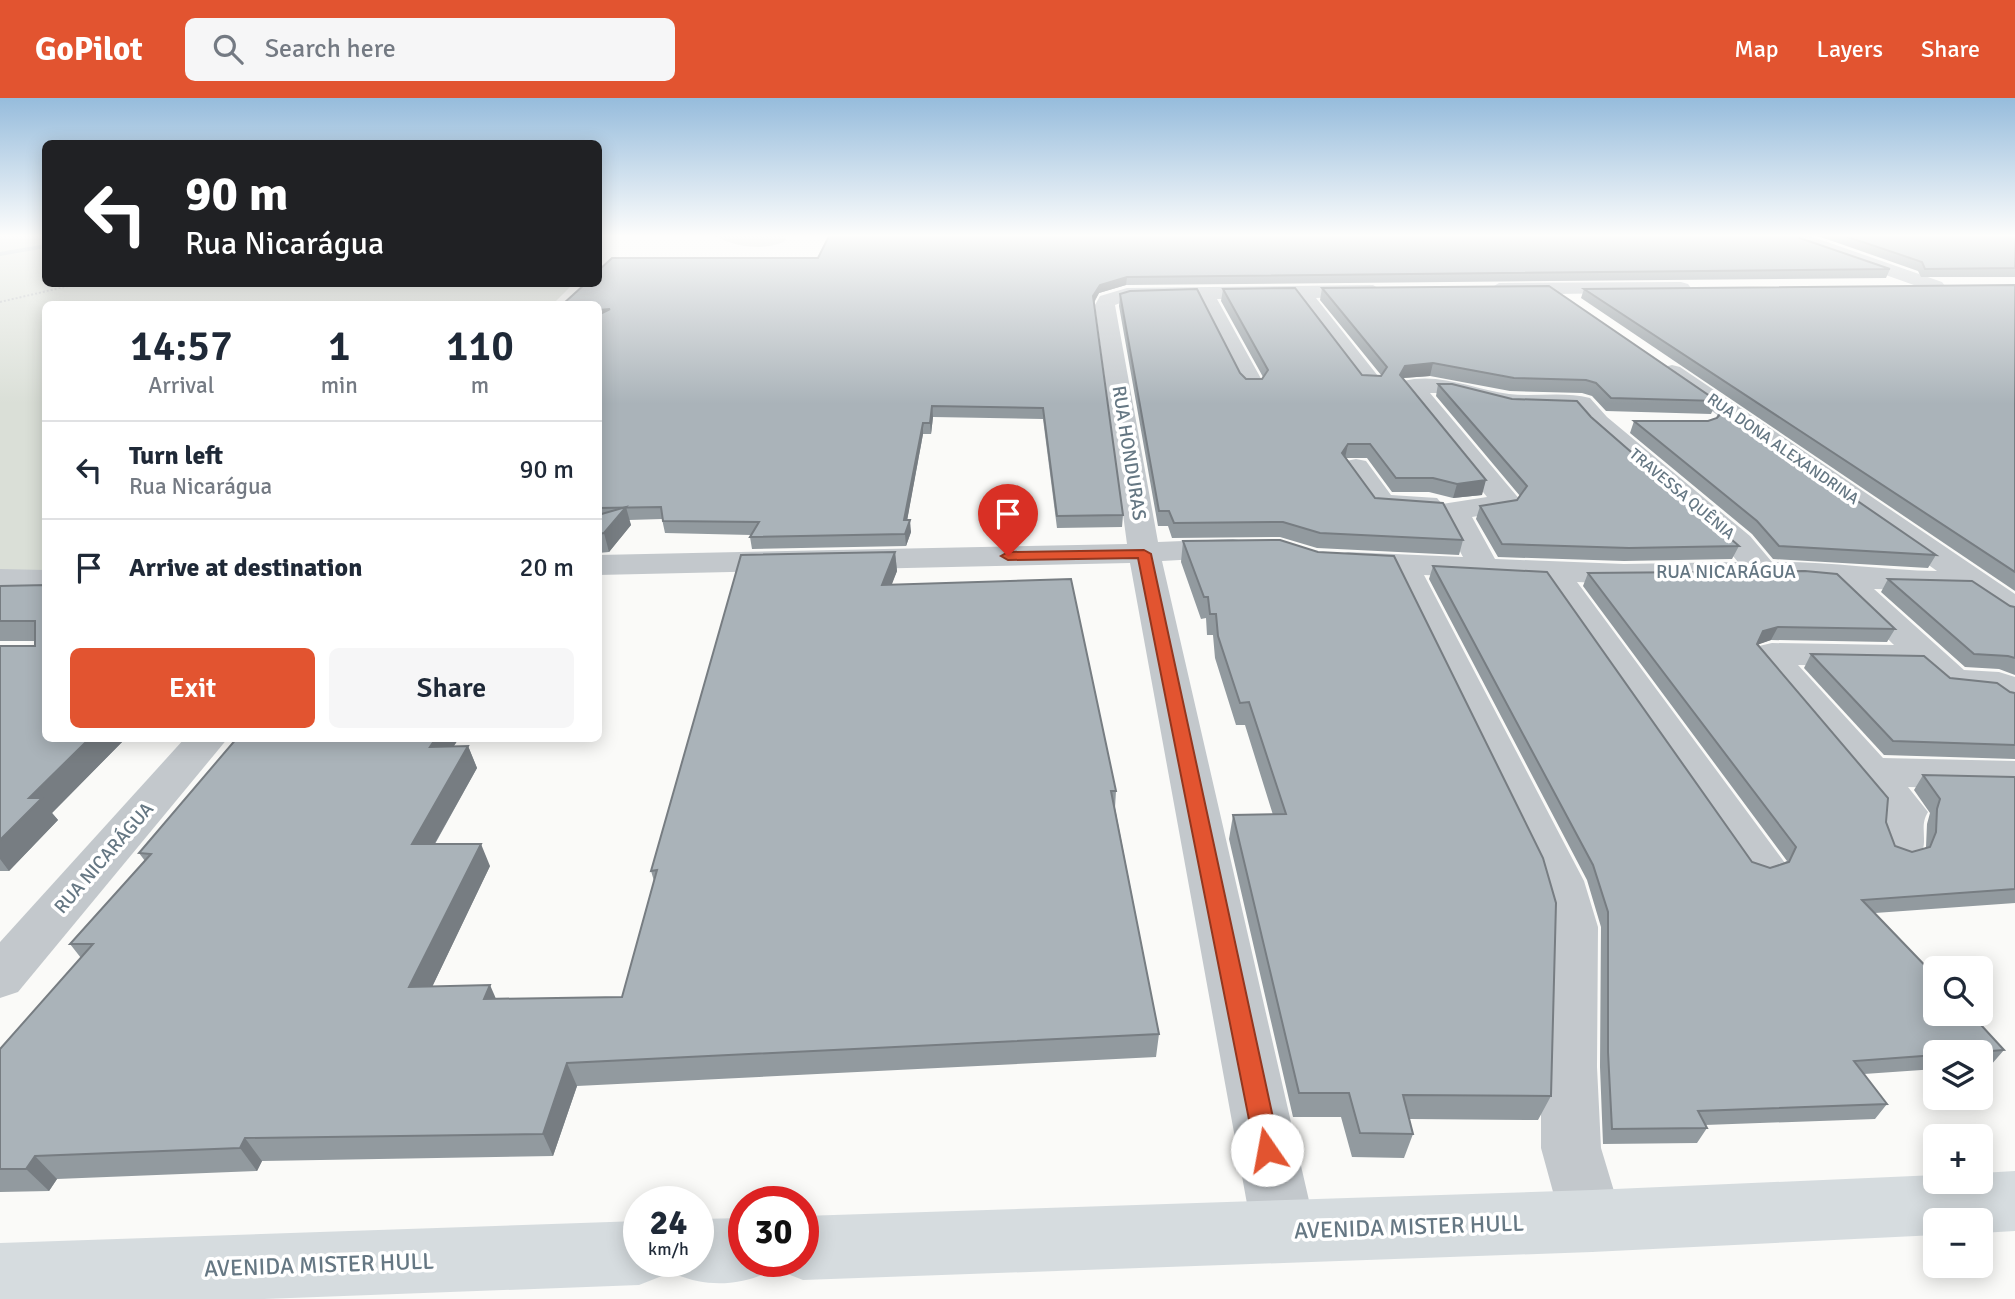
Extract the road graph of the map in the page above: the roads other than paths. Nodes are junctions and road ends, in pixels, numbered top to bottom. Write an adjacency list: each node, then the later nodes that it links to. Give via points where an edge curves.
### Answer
1 (1296, 292): 4 (street)
2 (1301, 292): 7 (street)
3 (1556, 292): 5 (street)
4 (1204, 293): 8 (street); 14 (street, RUA HONDURAS, via 1114,296 1105,305)
5 (1585, 312)
6 (1652, 358): 24 (street, RUA DONA ALEXANDRINA, via 1711,413)
7 (1370, 381)
8 (1252, 384)
9 (1598, 422): 10 (street); 12 (street, TRAVESSA QUÊNIA, via 1581,403 1509,401 1449,386 1410,386 1506,501 1487,508); 19 (street, TRAVESSA QUÊNIA, via 1739,543)
10 (1637, 422)
11 (1356, 467): 12 (street, via 1382,504 1429,504)
12 (1453, 510): 18 (street)
13 (1267, 549): 14 (street, via 1198,548)
14 (1144, 554): 16 (street); 36 (street, RUA HONDURAS)
15 (1314, 560): 17 (street, RUA NICARÁGUA)
16 (602, 565)
17 (1403, 565): 18 (street, RUA NICARÁGUA); 35 (street, via 1560,881 1573,927 1571,1148)
18 (1485, 569): 20 (street, RUA NICARÁGUA)
19 (1762, 570): 20 (street, RUA NICARÁGUA); 21 (street, RUA NICARÁGUA)
20 (1552, 572): 32 (street)
21 (1840, 575): 24 (street, RUA NICARÁGUA); 26 (street)
22 (0, 579): 23 (street)
23 (42, 580)
24 (1974, 581): 25 (street, RUA DONA ALEXANDRINA)
25 (2015, 610)
26 (1927, 656): 27 (street, via 1954,681 1999,683); 29 (street, via 1772,654)
27 (2015, 695)
28 (205, 742): 33 (street, RUA NICARÁGUA)
29 (1872, 772): 30 (street); 31 (street, via 1906,811 1900,817)
30 (2015, 775)
31 (1903, 848)
32 (1762, 863)
33 (0, 977)
34 (2015, 1201): 35 (main road, AVENIDA MISTER HULL)
35 (1592, 1221): 36 (main road, AVENIDA MISTER HULL)
36 (1284, 1231): 37 (main road, AVENIDA MISTER HULL)
37 (819, 1247)
38 (623, 1254): 39 (main road, AVENIDA MISTER HULL)
39 (0, 1276)

